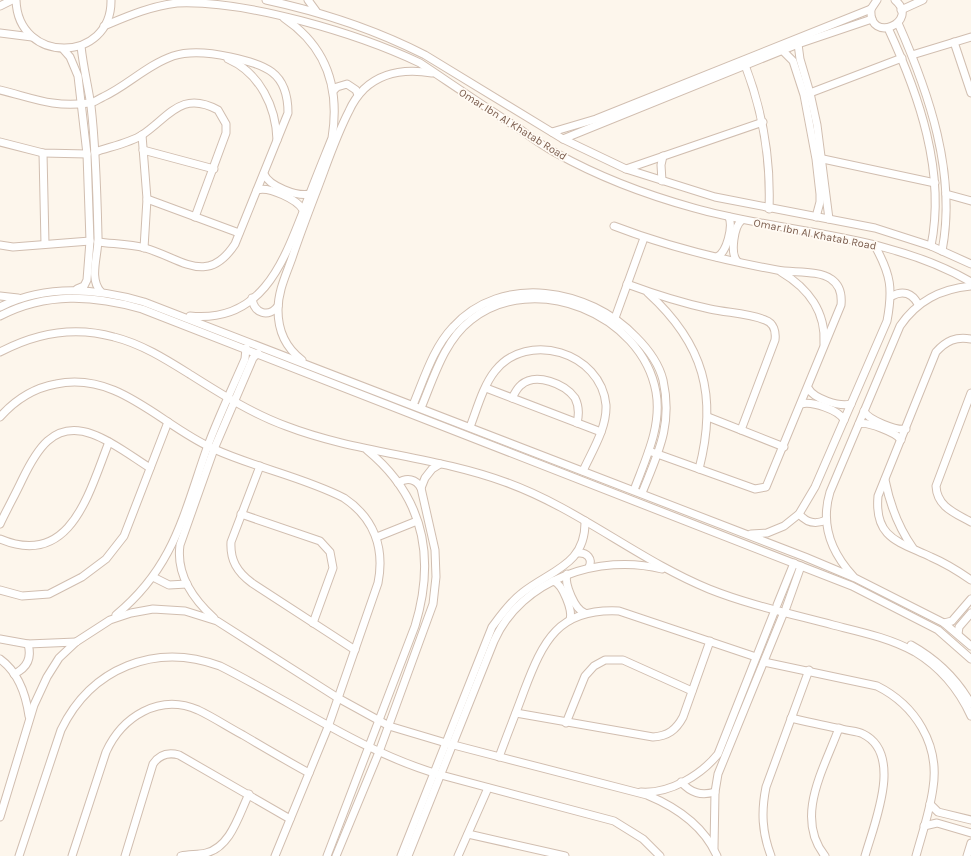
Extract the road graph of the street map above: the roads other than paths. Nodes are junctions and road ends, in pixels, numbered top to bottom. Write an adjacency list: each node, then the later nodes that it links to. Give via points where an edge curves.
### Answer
1 (12, 0): 9 (street)
2 (16, 0): 18 (street, via 21,23)
3 (111, 0): 15 (street, via 109,16)
4 (269, 0): 11 (street, Omar Ibn Al Khatab Road)
5 (308, 0): 11 (street)
6 (896, 0): 10 (street)
7 (923, 0): 10 (street)
8 (874, 3): 13 (street); 38 (street, via 596,119)
9 (0, 6)
10 (901, 10): 14 (street)
11 (316, 11): 38 (street, Omar Ibn Al Khatab Road, via 384,35 425,55)
12 (279, 14): 15 (street, Omar Ibn Al Khatab Road, via 228,5 187,2 152,8); 29 (street, Omar Ibn Al Khatab Road, via 338,30 370,42 398,53); 31 (street, via 307,37 318,51 326,67)
13 (872, 19): 16 (street, via 878,26); 21 (street)
14 (898, 23): 16 (street); 26 (street)
15 (104, 26): 22 (street, via 94,38)
16 (888, 28): 27 (street)
17 (0, 33): 18 (street)
18 (32, 37): 23 (street, via 46,46)
19 (971, 37): 20 (street)
20 (954, 42): 26 (street); 33 (street)
21 (798, 44): 24 (street); 32 (street)
22 (81, 46): 23 (street); 35 (street)
23 (63, 49): 36 (street, via 75,66)
24 (782, 50): 28 (street); 63 (street, via 796,68 810,121 820,194)
25 (217, 54): 35 (street, via 194,52 173,56); 42 (street, via 246,70 264,91 277,127); 42 (street, via 257,63 266,67 280,81 285,91 288,113)
26 (912, 55): 56 (street, via 933,117)
27 (902, 58): 32 (street); 53 (street, via 922,119)
28 (745, 65): 37 (street); 40 (street)
29 (435, 74): 34 (street, via 413,71 393,73 374,82); 62 (street, Omar Ibn Al Khatab Road, via 557,154 666,200)
30 (0, 90): 36 (street, via 49,104)
31 (333, 92): 34 (street, via 337,87 347,84 356,90); 55 (street, via 335,120 332,138)
32 (810, 93): 48 (street)
33 (971, 93)
34 (358, 95): 92 (street, via 342,124 303,226 280,289)
35 (90, 103): 36 (street); 44 (street)
36 (82, 104): 46 (street)
37 (763, 122): 47 (street); 59 (street, via 769,169)
38 (552, 132): 40 (street, Omar Ibn Al Khatab Road)
39 (142, 135): 43 (street); 44 (street); 49 (street, via 180,106 194,103 209,105 218,110 226,124 226,132)
40 (563, 139): 50 (street, Omar Ibn Al Khatab Road)
41 (0, 142): 45 (street)
42 (277, 144): 51 (street)
43 (143, 150): 49 (street); 57 (street)
44 (95, 152): 70 (street)
45 (43, 153): 46 (street); 71 (street)
46 (87, 154): 69 (street)
47 (663, 156): 50 (street); 52 (street)
48 (823, 159): 53 (street); 64 (street)
49 (214, 169): 61 (street)
50 (626, 169): 52 (street, Omar Ibn Al Khatab Road)
51 (264, 174): 54 (street); 55 (street, via 271,183 301,195)
52 (662, 181): 59 (street, Omar Ibn Al Khatab Road, via 715,197)
53 (935, 183): 74 (street, via 936,215)
54 (257, 190): 60 (street, via 268,189 293,200); 67 (street)
55 (310, 194): 60 (street)
56 (946, 194): 58 (street); 76 (street, via 947,218)
57 (147, 199): 61 (street); 75 (street)
58 (971, 201)
59 (769, 209): 63 (street, Omar Ibn Al Khatab Road)
60 (304, 210): 90 (street, via 288,250 272,279)
61 (195, 217): 67 (street)
62 (729, 217): 65 (street, Omar Ibn Al Khatab Road); 77 (street, via 725,249)
63 (816, 217): 64 (street, Omar Ibn Al Khatab Road)
64 (829, 219): 74 (street, Omar Ibn Al Khatab Road, via 876,228)
65 (742, 220): 73 (street, Omar Ibn Al Khatab Road); 78 (street, via 738,223 732,250)
66 (614, 226): 68 (street)
67 (239, 233): 75 (street, via 227,257 207,266 192,266)
68 (644, 238): 77 (street); 82 (street)
69 (90, 241): 71 (street); 84 (street, via 87,280 84,286)
70 (98, 242): 75 (street); 86 (street, via 94,280)
71 (44, 244): 72 (street, via 14,247)
72 (0, 245)
73 (875, 246): 81 (street, Omar Ibn Al Khatab Road, via 936,265); 88 (street, via 888,272)
74 (931, 246): 76 (street, Omar Ibn Al Khatab Road)
75 (144, 248)
76 (942, 251): 79 (street, Omar Ibn Al Khatab Road)
77 (717, 257): 78 (street)
78 (737, 261): 80 (street)
79 (971, 264)
80 (778, 270): 100 (street, via 811,296 822,322); 100 (street, via 823,275 836,283 840,290 841,306)
81 (971, 282)
82 (627, 284): 85 (street); 96 (street)
83 (971, 286): 91 (street, via 956,287)
84 (77, 290): 86 (street); 89 (street, via 49,292)
85 (646, 291): 115 (street, via 676,321 697,358 705,385); 122 (street, via 680,302 766,320 774,328 775,340)
86 (101, 292): 94 (street, via 131,298)
87 (0, 296): 89 (street)
88 (892, 296): 91 (street, via 907,293); 110 (street, via 887,321)
89 (22, 298): 93 (street)
90 (252, 298): 92 (street, via 253,305 262,313 269,314); 94 (street, via 241,306 220,314 198,316)
91 (918, 304): 113 (street, via 900,326)
92 (278, 306): 103 (street, via 279,322 286,343)
93 (0, 307)
94 (176, 313): 103 (street)
95 (0, 316): 99 (street, via 25,305 51,299 103,299 142,309)
96 (615, 318): 111 (street, via 578,300 552,294 520,293 483,304 452,327 441,342); 130 (street, via 644,345 662,379 667,415 664,436)
97 (971, 339): 121 (street, via 957,338 936,352)
98 (0, 347): 106 (street, via 33,333 54,328 96,328 137,339)
99 (246, 348): 102 (street); 106 (street)
100 (823, 350): 105 (street)
101 (0, 352): 106 (street, via 34,337 75,331 95,333 135,343)
102 (258, 353): 106 (street); 153 (street)
103 (309, 364): 111 (street)
104 (486, 388): 108 (street); 120 (street); 123 (street, via 494,372 507,359 524,351 542,348 559,352 576,359 596,379 603,391 606,405)
105 (808, 388): 109 (street); 110 (street, via 817,396 843,405)
106 (233, 396): 127 (street); 128 (street, via 284,425 313,436); 165 (street, via 286,421 315,431 474,467 506,477 569,506 614,534 685,572)
107 (970, 396): 146 (street, via 936,486 938,499 942,505)
108 (512, 398): 118 (street); 118 (street, via 518,387 527,381 554,383 574,398 578,406)
109 (801, 404): 116 (street, via 809,403 836,412); 126 (street)
110 (851, 404): 116 (street)
111 (413, 405): 112 (street)
112 (421, 408): 120 (street); 129 (street, via 448,347 458,332 471,320 486,310 514,300 538,298 556,301 576,306 600,318 628,338 640,354 650,372 656,398 655,432)
113 (864, 411): 119 (street); 121 (street, via 870,418 897,429)
114 (0, 417): 117 (street, via 15,403 37,389 76,381 90,382 117,390)
115 (708, 417): 122 (street); 134 (street, via 706,442)
116 (844, 420): 142 (street, via 815,487)
117 (168, 422): 127 (street); 133 (street)
118 (577, 423): 123 (street)
119 (859, 424): 124 (street, via 868,423 898,435); 143 (street, via 830,492 826,505)
120 (470, 427): 135 (street)
121 (906, 429): 124 (street)
122 (741, 430): 126 (street)
123 (601, 432): 135 (street)
124 (902, 440): 136 (street)
125 (109, 442): 133 (street); 147 (street, via 93,434 76,431 59,434 44,443 34,456); 150 (street, via 84,504 67,529 50,542 37,546 20,546)
126 (784, 446): 134 (street, via 768,484 762,489 755,489)
127 (211, 448): 132 (street); 158 (street, via 174,543); 162 (street, via 180,545 181,569)
128 (366, 449): 131 (street); 137 (street)
129 (649, 451): 130 (street); 139 (street)
130 (657, 454): 134 (street); 140 (street)
131 (440, 464): 138 (street, via 425,478); 145 (street, via 472,471 536,494)
132 (260, 466): 141 (street); 149 (street, via 344,498 366,517)
133 (150, 468): 163 (street, via 124,536 100,564 74,582 49,594 22,596)
134 (699, 469)
135 (583, 471): 139 (street)
136 (885, 480): 151 (street, via 891,508); 151 (street, via 877,504 882,525 897,542)
137 (398, 482): 138 (street, via 411,479); 144 (street, via 411,504)
138 (422, 488): 198 (street, via 435,550 436,577 432,604)
139 (634, 490): 140 (street)
140 (642, 493): 148 (street)
141 (241, 514): 174 (street, via 231,542 237,570); 174 (street, via 320,541 330,552 333,568)
142 (799, 514): 143 (street, via 808,522); 148 (street, via 784,526 767,533)
143 (826, 520): 159 (street, via 834,550)
144 (417, 521): 149 (street); 196 (street, via 425,552 426,577 422,602)
145 (585, 521): 152 (street, via 583,542); 156 (street)
146 (971, 522)
147 (0, 524)
148 (748, 534): 159 (street)
149 (377, 537): 182 (street, via 381,570)
150 (0, 539)
151 (913, 548): 160 (street)
152 (578, 553): 155 (street, via 588,556); 201 (street, via 571,561 520,594 492,627)
153 (794, 563): 154 (street); 166 (street)
154 (802, 566): 167 (street); 185 (street, via 852,586 938,630)
155 (589, 567): 156 (street, via 617,563 645,564); 157 (street)
156 (673, 572): 165 (street, via 707,588)
157 (567, 574): 161 (street); 168 (street, via 566,582 578,608)
158 (153, 577): 162 (street, via 169,585); 171 (street, via 128,605)
159 (855, 578): 175 (street)
160 (971, 580)
161 (553, 581): 172 (street, via 560,585 570,609); 201 (street, via 526,599 498,631)
162 (187, 584): 173 (street, via 205,610)
163 (0, 590)
164 (971, 599): 175 (street, via 952,621)
165 (750, 600): 166 (street)
166 (776, 608): 167 (street); 183 (street)
167 (785, 610): 169 (street); 186 (street)
168 (585, 613): 172 (street); 178 (street, via 601,610 619,611)
169 (800, 614): 191 (street, via 890,635 915,647 934,659 946,671); 193 (street, via 888,640 917,654 950,682)
170 (971, 614): 176 (street, via 959,627)
171 (110, 620): 173 (street, via 131,612 164,609 185,611); 179 (street)
172 (570, 620): 192 (street, via 546,642)
173 (217, 621): 190 (street)
174 (313, 623): 182 (street)
175 (944, 623): 176 (street)
176 (958, 634): 181 (street)
177 (0, 639): 180 (street)
178 (710, 641): 183 (street); 189 (street)
179 (76, 642): 180 (street); 195 (street, via 47,676)
180 (28, 644): 188 (street, via 29,658 26,665)
181 (971, 646)
182 (355, 650): 190 (street)
183 (756, 657): 208 (street, via 718,754 697,775)
184 (0, 659): 188 (street)
185 (971, 659)
186 (764, 662): 187 (street); 211 (street, via 722,765)
187 (809, 670): 194 (street); 213 (street, via 877,686 903,702 922,727 933,757 935,772)
188 (14, 674): 195 (street, via 22,688)
189 (692, 691): 197 (street, via 679,725 663,736 653,737); 197 (street, via 623,660 605,660 594,666 585,676)
190 (338, 698): 196 (street); 199 (street)
191 (971, 704)
192 (516, 713): 197 (street); 204 (street)
193 (971, 716)
194 (791, 718): 200 (street); 235 (street, via 763,800 763,830)
195 (29, 719): 214 (street)
196 (379, 721): 198 (street); 202 (street)
197 (566, 723)
198 (389, 726): 201 (street); 203 (street)
199 (328, 727): 202 (street); 205 (street); 222 (street, via 233,672 207,661 167,657 121,668 93,686 67,718)
200 (839, 728): 236 (street, via 810,811 814,838); 237 (street, via 863,734 878,748 883,758 884,784)
201 (449, 744): 204 (street); 206 (street); 207 (street)
202 (369, 748): 203 (street); 227 (street)
203 (379, 752): 206 (street); 228 (street)
204 (499, 757): 210 (street)
205 (309, 773): 215 (street); 223 (street, via 197,710 174,705 150,708 129,720 112,739)
206 (434, 773): 207 (street); 229 (street)
207 (441, 775): 209 (street); 230 (street)
208 (682, 782): 210 (street, via 651,791); 211 (street, via 685,787 696,793)
209 (488, 788): 219 (street); 233 (street, via 614,820 643,838)
210 (626, 790): 221 (street, via 666,804 685,815)
211 (715, 792): 221 (street)
212 (249, 794): 215 (street); 224 (street, via 179,755 169,754 160,757 151,769); 225 (street, via 223,843 207,852)
213 (930, 804): 216 (street, via 938,812); 217 (street)
214 (0, 817)
215 (290, 819): 226 (street)
216 (971, 820)
217 (924, 826): 218 (street, via 937,823); 238 (street)
218 (971, 833)
219 (468, 834): 231 (street); 232 (street)
220 (971, 843): 239 (street)
221 (714, 848): 234 (street)
222 (19, 856)
223 (72, 856)
224 (125, 856)
225 (181, 856)
226 (275, 856)
227 (327, 856)
228 (336, 856)
229 (402, 856)
230 (408, 856)
231 (458, 856)
232 (565, 856)
233 (660, 856)
234 (717, 856)
235 (771, 856)
236 (825, 856)
237 (865, 856)
238 (916, 856)
239 (966, 856)

